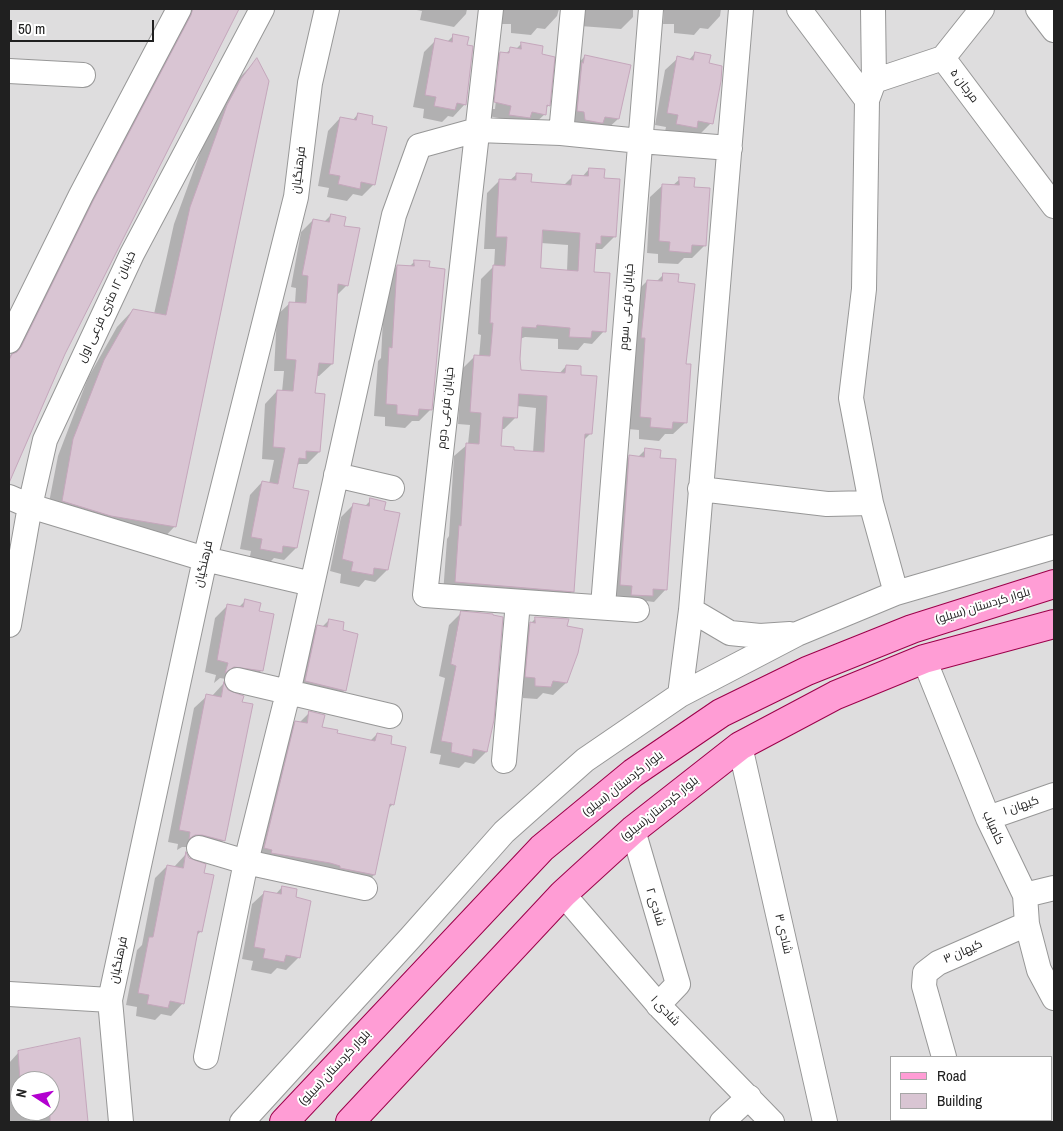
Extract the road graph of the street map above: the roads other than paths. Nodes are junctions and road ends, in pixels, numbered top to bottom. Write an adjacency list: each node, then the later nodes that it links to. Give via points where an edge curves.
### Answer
1 (179, 9): 22 (street)
2 (262, 9): 26 (street, خیابان ۱۲ متری فرعی اول, via 132,254)
3 (326, 9): 29 (street, فرهنگیان, via 310,83 296,197)
4 (491, 9): 17 (street, خیابان فرعی دوم)
5 (573, 9): 18 (street)
6 (651, 9): 19 (street, خیابان فرعی سوم)
7 (742, 9): 20 (street)
8 (799, 9): 16 (street)
9 (873, 9): 16 (street)
10 (982, 9): 13 (street)
11 (1038, 9): 12 (street)
12 (1054, 30)
13 (943, 58): 16 (street, مرجان ۵); 21 (street, مرجان ۵)
14 (9, 71): 15 (street)
15 (82, 75)
16 (871, 90): 27 (street, via 864,289 851,398)
17 (476, 130): 18 (street); 23 (street, via 419,146 394,215); 33 (street, خیابان فرعی دوم, via 425,595)
18 (561, 133): 19 (street)
19 (640, 141): 20 (street); 34 (street, خیابان فرعی سوم)
20 (730, 148): 25 (street)
21 (1054, 206)
22 (9, 341)
23 (336, 475): 24 (street); 30 (street)
24 (392, 488)
25 (700, 489): 27 (street, via 827,504); 36 (street)
26 (19, 502): 29 (street); 38 (street, خیابان ۱۲ متری فرعی اول)
27 (871, 503): 32 (street)
28 (1054, 547): 32 (street)
29 (205, 559): 30 (street); 60 (street, فرهنگیان)
30 (312, 584): 42 (street)
31 (1054, 584): 67 (main road, بلوار کردستان (سیلو), via 912,629 807,671 721,713 633,773 542,848)
32 (896, 593): 39 (street)
33 (518, 602): 34 (street, خیابان فرعی دوم); 46 (street)
34 (604, 606): 35 (street, خیابان فرعی دوم)
35 (637, 610)
36 (691, 610): 39 (street, via 730,633 760,636); 43 (street)
37 (1054, 624): 40 (main road, بلوار کردستان(سیلو))
38 (9, 625)
39 (797, 634): 43 (street)
40 (924, 659): 45 (main road, بلوار کردستان(سیلو), via 836,695); 48 (street, کامیاب)
41 (236, 680): 42 (street)
42 (288, 693): 44 (street); 51 (street)
43 (680, 695): 66 (street, via 585,760 504,832)
44 (390, 716)
45 (740, 746): 49 (main road, بلوار کردستان(سیلو)); 71 (street, شادی ۳)
46 (504, 761)
47 (1054, 794): 48 (street, کیهان ۱)
48 (988, 818): 55 (street, کامیاب)
49 (632, 830): 54 (main road, بلوار کردستان(سیلو)); 61 (street, شادی ۲, via 678,984)
50 (199, 848): 51 (street)
51 (246, 862): 52 (street); 63 (street)
52 (365, 888)
53 (1054, 888): 55 (street)
54 (563, 894): 61 (street, شادی ۱); 68 (main road, بلوار کردستان(سیلو))
55 (1025, 895): 56 (street, کامیاب)
56 (1027, 924): 57 (street, کامیاب); 62 (street, کیهان ۳, via 938,963 926,973 924,986)
57 (1047, 968): 59 (street, کامیاب)
58 (9, 994): 60 (street)
59 (1054, 998)
60 (110, 1000): 65 (street, فرهنگیان)
61 (658, 1004): 64 (street, شادی ۱)
62 (944, 1056)
63 (206, 1057)
64 (749, 1097): 69 (street); 70 (street, شادی ۱)
65 (121, 1122)
66 (242, 1122)
67 (284, 1122)
68 (350, 1122)
69 (722, 1122)
70 (772, 1122)
71 (825, 1122)

